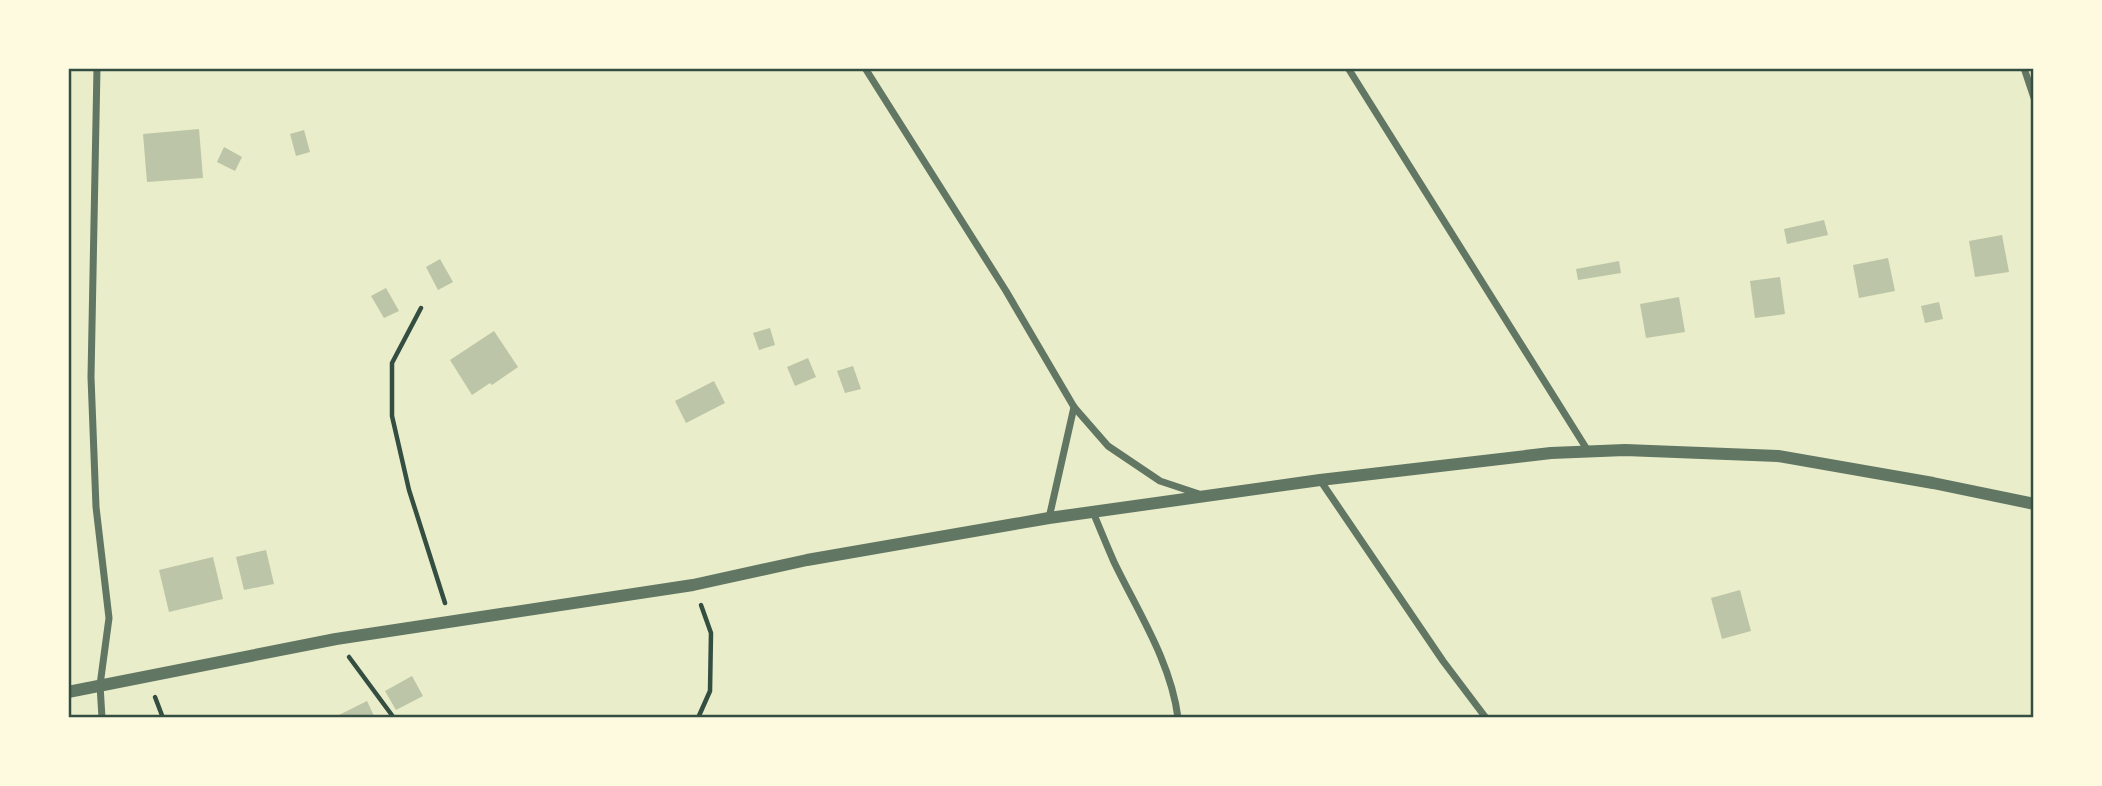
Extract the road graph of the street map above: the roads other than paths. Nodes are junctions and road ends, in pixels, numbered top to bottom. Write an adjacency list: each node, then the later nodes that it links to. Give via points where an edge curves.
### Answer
1 (97, 68): 13 (street, via 92,377 96,507 109,618)
2 (865, 68): 6 (street)
3 (1348, 68): 7 (street)
4 (2024, 68): 5 (street)
5 (2034, 98)
6 (1074, 407): 9 (street, via 1108,446 1160,481); 12 (street)
7 (1589, 452): 8 (street); 10 (street, via 1778,456)
8 (1320, 480): 9 (street); 17 (street)
9 (1206, 496): 11 (street)
10 (2034, 505)
11 (1093, 512): 12 (street); 16 (street, via 1151,633)
12 (1049, 518): 13 (street, via 693,585 336,639)
13 (100, 685): 14 (street); 15 (street)
14 (68, 692)
15 (102, 718)
16 (1178, 718)
17 (1486, 718)

